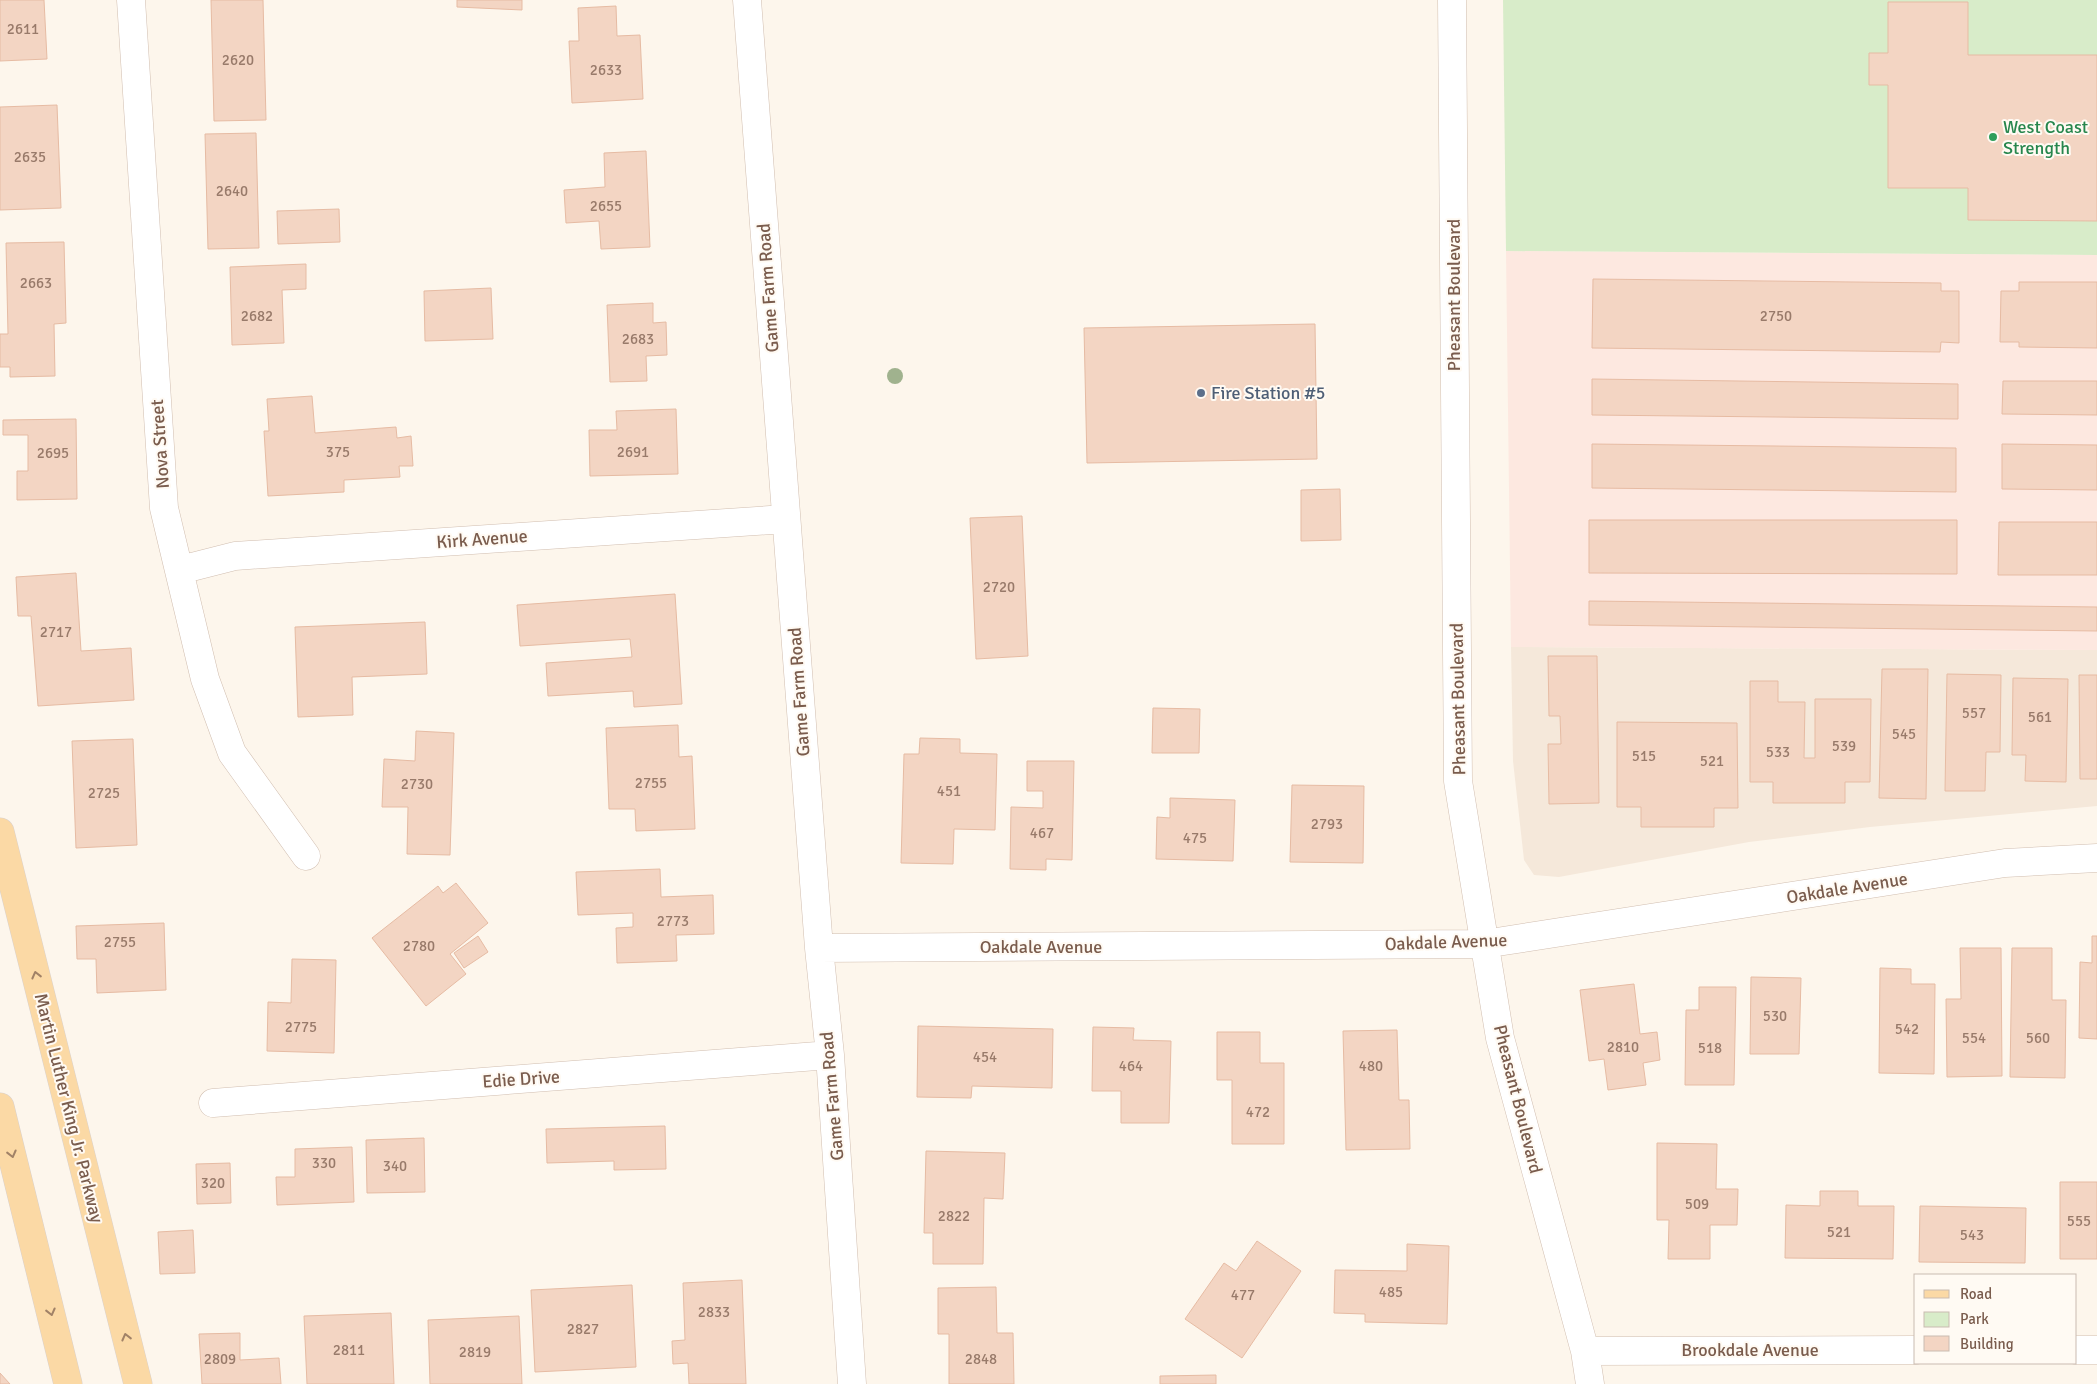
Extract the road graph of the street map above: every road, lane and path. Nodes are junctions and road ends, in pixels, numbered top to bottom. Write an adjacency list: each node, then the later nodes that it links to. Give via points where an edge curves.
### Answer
1 (131, 0): 5 (street, Nova Street, via 164,508)
2 (747, 0): 4 (street, Game Farm Road)
3 (1452, 0): 9 (street, Pheasant Boulevard, via 1458,781)
4 (786, 519): 5 (street, Kirk Avenue, via 235,556); 10 (street, Game Farm Road)
5 (180, 570): 7 (street, Nova Street, via 205,679 232,753)
6 (0, 832): 19 (main road, Martin Luther King Jr. Parkway, one-way to 6)
7 (306, 856)
8 (2097, 858): 9 (street, Oakdale Avenue, via 2005,863)
9 (1484, 944): 10 (street, Oakdale Avenue); 17 (street, Pheasant Boulevard, via 1500,1038)
10 (819, 948): 11 (street, Game Farm Road)
11 (830, 1055): 12 (street, Edie Drive); 20 (street, Game Farm Road)
12 (213, 1103)
13 (0, 1107): 18 (main road, one-way to 18)
14 (1914, 1350): 17 (street, Brookdale Avenue)
15 (2077, 1350): 16 (street)
16 (2097, 1350)
17 (1585, 1351): 21 (street, Pheasant Boulevard)
18 (68, 1384)
19 (138, 1384)
20 (852, 1384)
21 (1590, 1384)

